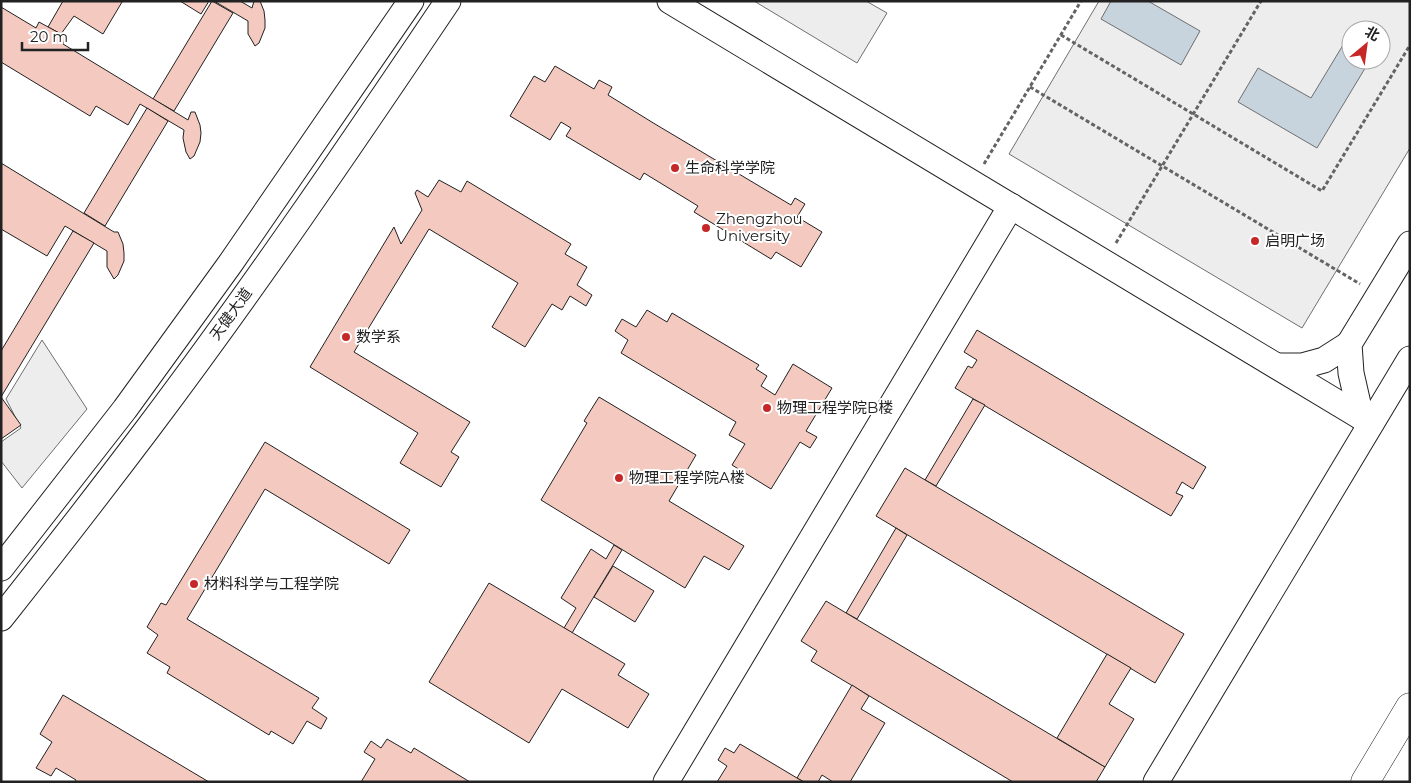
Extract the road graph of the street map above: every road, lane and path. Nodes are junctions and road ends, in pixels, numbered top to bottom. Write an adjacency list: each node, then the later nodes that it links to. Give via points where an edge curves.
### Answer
1 (411, 1): 20 (lane, 天健大道, via 230,264 125,409)
2 (448, 1): 21 (lane, 天健大道, via 244,297 149,427)
3 (670, 1): 11 (lane)
4 (1082, 1): 6 (path)
5 (1261, 1): 9 (path)
6 (1061, 35): 8 (path); 9 (path)
7 (1410, 45): 9 (path, via 1322,191)
8 (1030, 87): 10 (path); 11 (path)
9 (1193, 114): 10 (path)
10 (1162, 166): 14 (path); 15 (path)
11 (972, 183): 12 (lane)
12 (1011, 206): 14 (lane); 23 (lane)
13 (1410, 244): 15 (lane)
14 (1104, 263): 18 (lane)
15 (1378, 296): 16 (lane)
16 (1349, 344): 18 (lane, via 1324,360 1302,366); 19 (lane, via 1351,373)
17 (1410, 359): 19 (lane)
18 (1277, 366): 19 (lane)
19 (1366, 420): 24 (lane)
20 (1, 568)
21 (1, 618)
22 (1410, 707): 25 (main road)
23 (666, 782)
24 (1156, 782)
25 (1365, 782)

